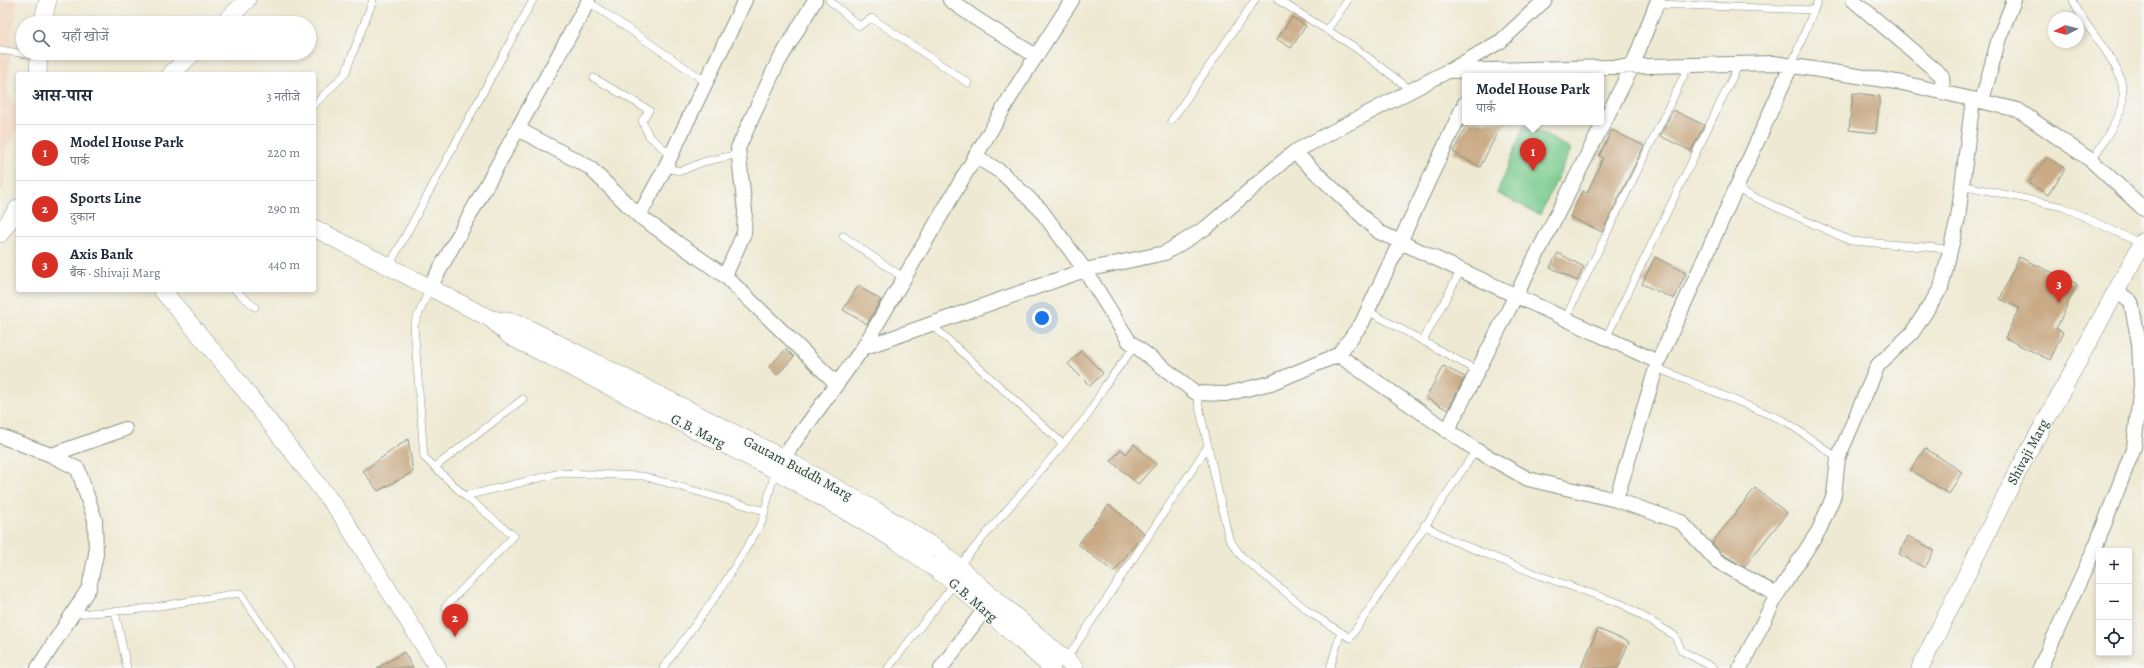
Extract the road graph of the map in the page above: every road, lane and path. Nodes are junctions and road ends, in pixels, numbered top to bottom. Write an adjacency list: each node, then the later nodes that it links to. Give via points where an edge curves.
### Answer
1 (48, 0): 23 (street)
2 (247, 0): 24 (street)
3 (373, 0): 45 (lane, via 345,74)
4 (533, 0): 68 (lane)
5 (745, 0): 40 (street)
6 (815, 0): 52 (street, via 776,66 743,134 738,148)
7 (829, 0): 41 (lane, via 859,26 872,18)
8 (950, 0): 28 (street)
9 (1255, 0): 47 (lane)
10 (1278, 0): 19 (lane)
11 (1348, 0): 25 (lane)
12 (1545, 0): 35 (street, via 1501,41)
13 (1818, 0): 22 (lane)
14 (1853, 0): 43 (street, via 1942,76)
15 (2014, 0): 44 (street)
16 (2073, 0): 55 (lane, via 2078,14 2107,52 2122,83 2122,107)
17 (587, 1): 40 (lane); 50 (street)
18 (1069, 1): 28 (street)
19 (1287, 2): 25 (lane)
20 (1657, 2): 21 (lane); 34 (street)
21 (1715, 3): 22 (lane)
22 (1814, 10): 33 (lane)
23 (44, 16)
24 (231, 16)
25 (1327, 30): 42 (lane, via 1353,46)
26 (0, 50): 27 (lane)
27 (16, 52)
28 (1036, 56): 54 (street)
29 (39, 60): 36 (street)
30 (186, 60): 37 (street)
31 (1739, 64): 32 (street); 33 (street, via 1774,63); 82 (lane)
32 (1689, 65): 34 (street); 80 (lane)
33 (1791, 66): 43 (street, via 1903,83); 58 (street)
34 (1632, 67): 38 (street); 48 (street)
35 (1448, 71): 38 (street); 42 (street)
36 (38, 72)
37 (173, 72)
38 (1479, 73)
39 (594, 78): 53 (lane, via 649,110 642,121 649,136)
40 (706, 81): 53 (street)
41 (968, 83)
42 (1411, 90): 51 (street)
43 (1943, 92): 44 (street)
44 (1977, 100): 55 (street, via 2018,110); 57 (street)
45 (316, 103)
46 (1462, 109): 65 (street)
47 (1171, 121)
48 (1604, 122)
49 (1603, 125): 77 (street)
50 (518, 129): 61 (street, via 589,167); 73 (street)
51 (1294, 152): 65 (street, via 1379,232); 69 (street, via 1207,227 1165,253)
52 (739, 154): 56 (lane, via 703,162 681,171); 71 (street, via 745,211 744,233)
53 (671, 155): 56 (street)
54 (975, 156): 69 (street, via 1001,172 1040,209); 72 (street)
55 (2092, 161): 59 (street)
56 (665, 168): 61 (street)
57 (1962, 185): 66 (lane, via 2063,207); 67 (street, via 1958,218)
58 (1736, 189): 67 (lane, via 1851,241); 87 (street)
59 (2144, 209)
60 (10, 214): 63 (street)
61 (639, 216): 71 (street)
62 (316, 229): 68 (street, G.B. Marg)
63 (0, 234)
64 (843, 236): 72 (lane)
65 (1400, 242): 70 (street); 79 (street)
66 (2143, 242): 74 (street, Shivaji Marg)
67 (1950, 249): 100 (street, via 1941,288 1912,333 1878,365)
68 (389, 266): 73 (street, G.B. Marg)
69 (1085, 270): 81 (street); 84 (street, via 1129,341)
70 (1461, 270): 77 (street); 83 (lane)
71 (726, 276): 89 (street)
72 (904, 278): 85 (street)
73 (430, 287): 101 (street, G.B. Marg, via 491,319 511,337); 102 (lane, via 414,325 424,457)
74 (2116, 291): 93 (street, via 2130,302 2139,342); 125 (street, Shivaji Marg, via 2017,473)
75 (164, 292): 118 (street, via 229,370 340,513)
76 (238, 292): 78 (lane)
77 (1516, 296): 80 (street); 88 (street)
78 (255, 307)
79 (1368, 310): 83 (lane); 86 (street, via 1362,323)
80 (1565, 319): 82 (street)
81 (931, 324): 85 (street); 96 (lane)
82 (1606, 338): 87 (street)
83 (1423, 341): 88 (lane)
84 (1135, 346): 90 (street); 96 (lane, via 1106,384 1088,415)
85 (863, 348): 89 (street)
86 (1338, 355): 90 (street, via 1270,383 1226,394); 94 (street)
87 (1658, 365): 100 (lane, via 1785,421); 104 (street)
88 (1479, 371): 94 (street)
89 (837, 384): 101 (street)
90 (1196, 393): 97 (lane)
91 (523, 399): 102 (lane)
92 (125, 428): 99 (street)
93 (2140, 429): 126 (street, via 2097,544)
94 (1447, 431): 98 (street)
95 (0, 436): 99 (street)
96 (1063, 444): 107 (lane)
97 (1208, 446): 113 (lane, via 1229,539 1242,557 1312,614); 114 (lane)
98 (1476, 450): 104 (street, via 1528,479); 106 (lane)
99 (51, 455): 112 (street, via 78,469 94,520 96,554 89,588)
100 (1838, 458): 108 (street, via 1834,495 1819,530)
101 (779, 464): 105 (lane); 107 (street, G.B. Marg, via 898,542)
102 (435, 467): 103 (lane)
103 (465, 496): 105 (lane, via 560,473 643,476); 110 (lane, via 514,536)
104 (1616, 500): 108 (street, via 1681,522 1717,562)
105 (765, 511): 119 (lane, via 762,522 719,592)
106 (1424, 525): 113 (lane, via 1350,638); 123 (lane, via 1451,540 1540,576 1622,604 1674,635 1682,651)
107 (957, 575): 109 (street, G.B. Marg); 120 (lane)
108 (1777, 595): 124 (street)
109 (989, 603): 114 (street, G.B. Marg); 121 (street)
110 (445, 607)
111 (115, 611): 112 (lane); 116 (lane); 117 (lane, via 240,593)
112 (73, 614): 115 (street)
113 (1341, 632): 122 (lane)
114 (1064, 666)
115 (38, 668)
116 (127, 668)
117 (290, 668)
118 (438, 668)
119 (663, 668)
120 (888, 668)
121 (941, 668)
122 (1330, 668)
123 (1714, 668)
124 (1740, 668)
125 (1920, 668)
126 (2040, 668)

